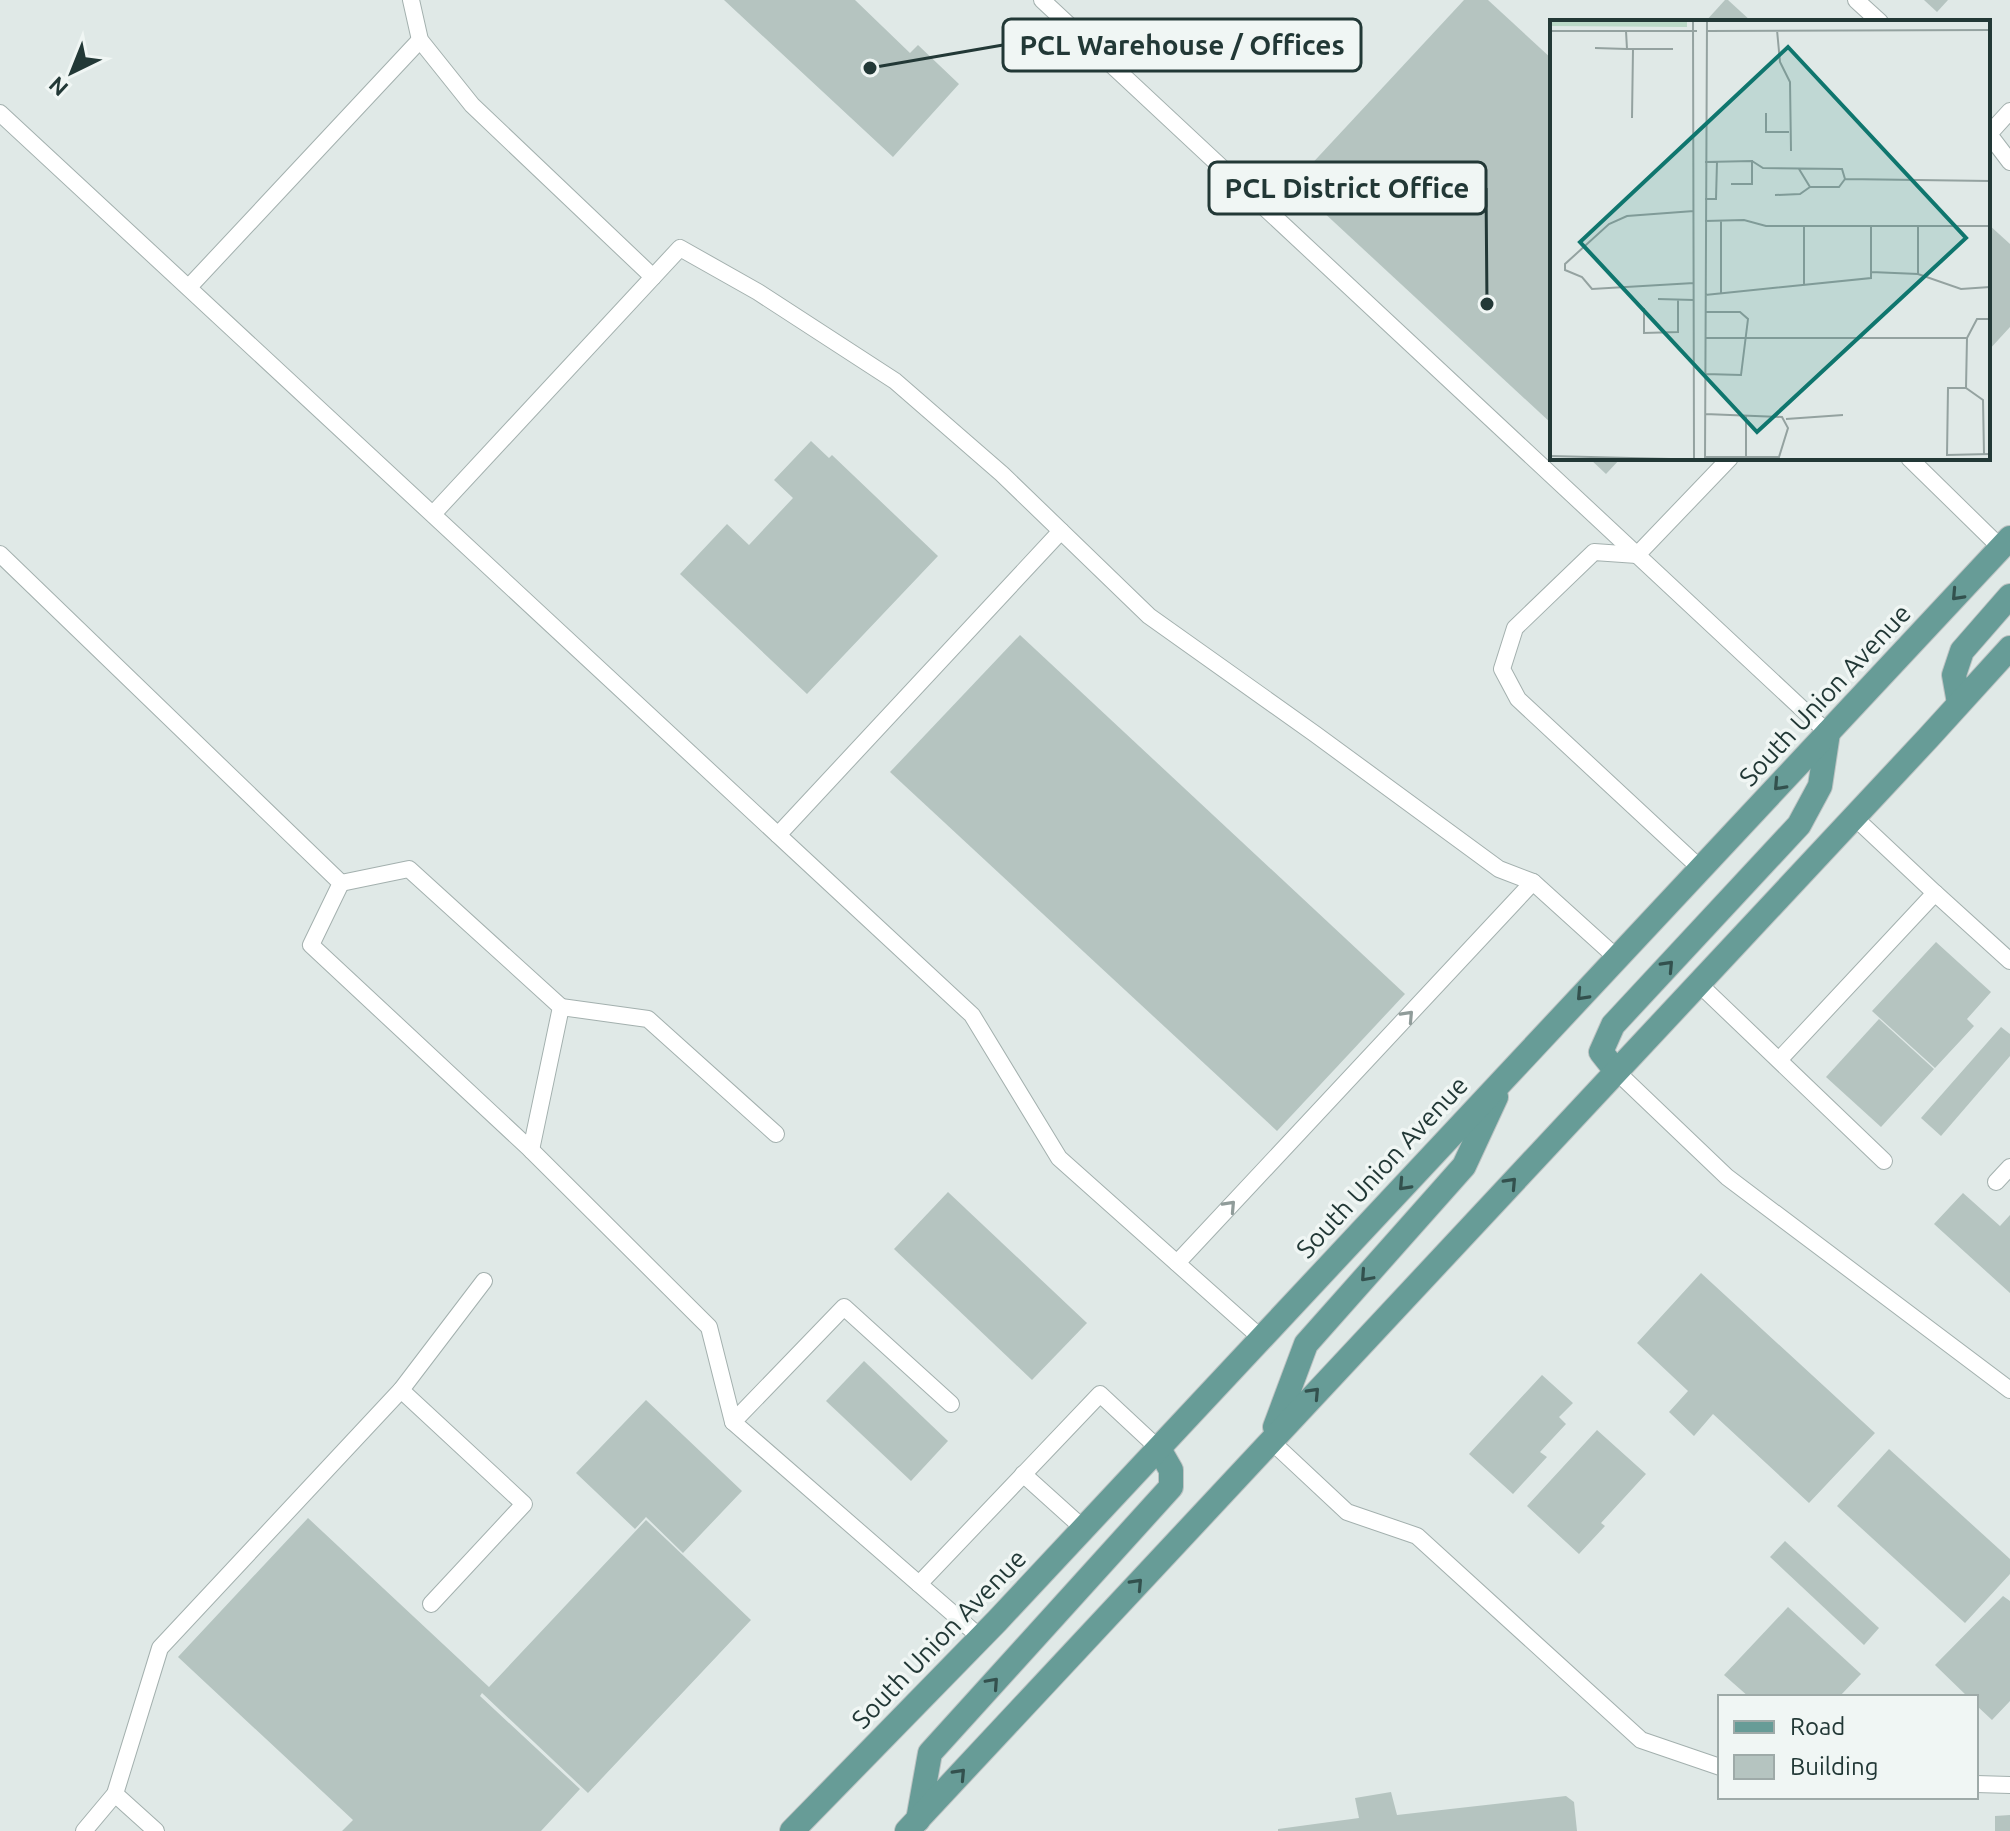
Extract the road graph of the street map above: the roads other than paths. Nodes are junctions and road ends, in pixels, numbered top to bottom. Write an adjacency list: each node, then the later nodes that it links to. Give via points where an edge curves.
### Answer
1 (411, 0): 5 (lane)
2 (1042, 0): 19 (lane)
3 (1856, 0): 4 (lane)
4 (1878, 20)
5 (420, 40): 11 (lane, via 472,105); 12 (lane)
6 (2010, 111): 8 (lane)
7 (0, 113): 12 (lane)
8 (1990, 131)
9 (1990, 136): 10 (lane)
10 (2010, 162)
11 (653, 277): 15 (lane); 16 (lane, via 680,248 758,292 895,381)
12 (189, 287): 15 (lane)
13 (1728, 460): 19 (lane)
14 (1911, 460): 17 (lane)
15 (433, 514): 25 (lane)
16 (1061, 531): 25 (lane); 27 (lane, via 1149,616 1499,869)
17 (2006, 543): 23 (main road, South Union Avenue, one-way to 23)
18 (0, 554): 28 (lane)
19 (1637, 555): 23 (lane); 26 (lane, via 1594,552 1515,628 1502,669 1518,699)
20 (2010, 596): 22 (main road, via 1962,651 1954,675)
21 (2010, 648): 22 (main road)
22 (1959, 703): 24 (main road)
23 (1828, 733): 26 (main road, South Union Avenue, one-way to 26); 35 (main road, one-way to 23, via 1601,1052 1613,1025 1799,825 1820,786)
24 (1853, 816): 29 (lane); 32 (main road)
25 (778, 835): 42 (lane, via 972,1015 1059,1158)
26 (1701, 869): 30 (main road, South Union Avenue)
27 (1533, 882): 30 (lane); 42 (lane, one-way to 27)
28 (341, 883): 33 (lane, via 409,869); 38 (lane, via 311,945)
29 (1935, 893): 31 (lane); 34 (lane)
30 (1617, 958): 36 (main road, South Union Avenue, one-way to 36)
31 (2010, 961)
32 (1698, 983): 34 (lane); 35 (main road)
33 (561, 1007): 37 (lane, via 648,1019); 38 (lane)
34 (1779, 1060): 39 (lane)
35 (1616, 1071): 46 (lane, via 1727,1177); 49 (main road, one-way to 35)
36 (1506, 1077): 44 (main road, South Union Avenue, one-way to 44); 49 (main road, one-way to 49, via 1464,1166 1306,1344)
37 (776, 1134)
38 (531, 1150): 48 (lane, via 709,1327)
39 (1884, 1161)
40 (2010, 1167): 41 (lane)
41 (1996, 1182)
42 (1177, 1263): 44 (lane)
43 (484, 1281): 45 (lane)
44 (1261, 1338): 50 (main road, South Union Avenue)
45 (401, 1390): 54 (lane, via 524,1504); 59 (lane, via 160,1648)
46 (2010, 1390)
47 (951, 1404): 48 (lane, via 844,1307)
48 (733, 1422): 53 (lane)
49 (1270, 1440): 56 (lane, via 1347,1512 1417,1536 1641,1740); 60 (main road, one-way to 49)
50 (1159, 1449): 51 (lane, via 1100,1394); 52 (main road, South Union Avenue); 60 (main road, one-way to 50, via 930,1753 1171,1487 1171,1470)
51 (1023, 1474): 52 (lane); 53 (lane)
52 (1084, 1529): 55 (main road, South Union Avenue)
53 (919, 1584): 55 (lane)
54 (431, 1604)
55 (981, 1638): 63 (main road, South Union Avenue)
56 (1718, 1766)
57 (1978, 1784): 58 (lane)
58 (2010, 1785)
59 (115, 1794): 61 (lane); 62 (lane)
60 (912, 1825)
61 (84, 1831)
62 (156, 1831)
63 (792, 1831)

